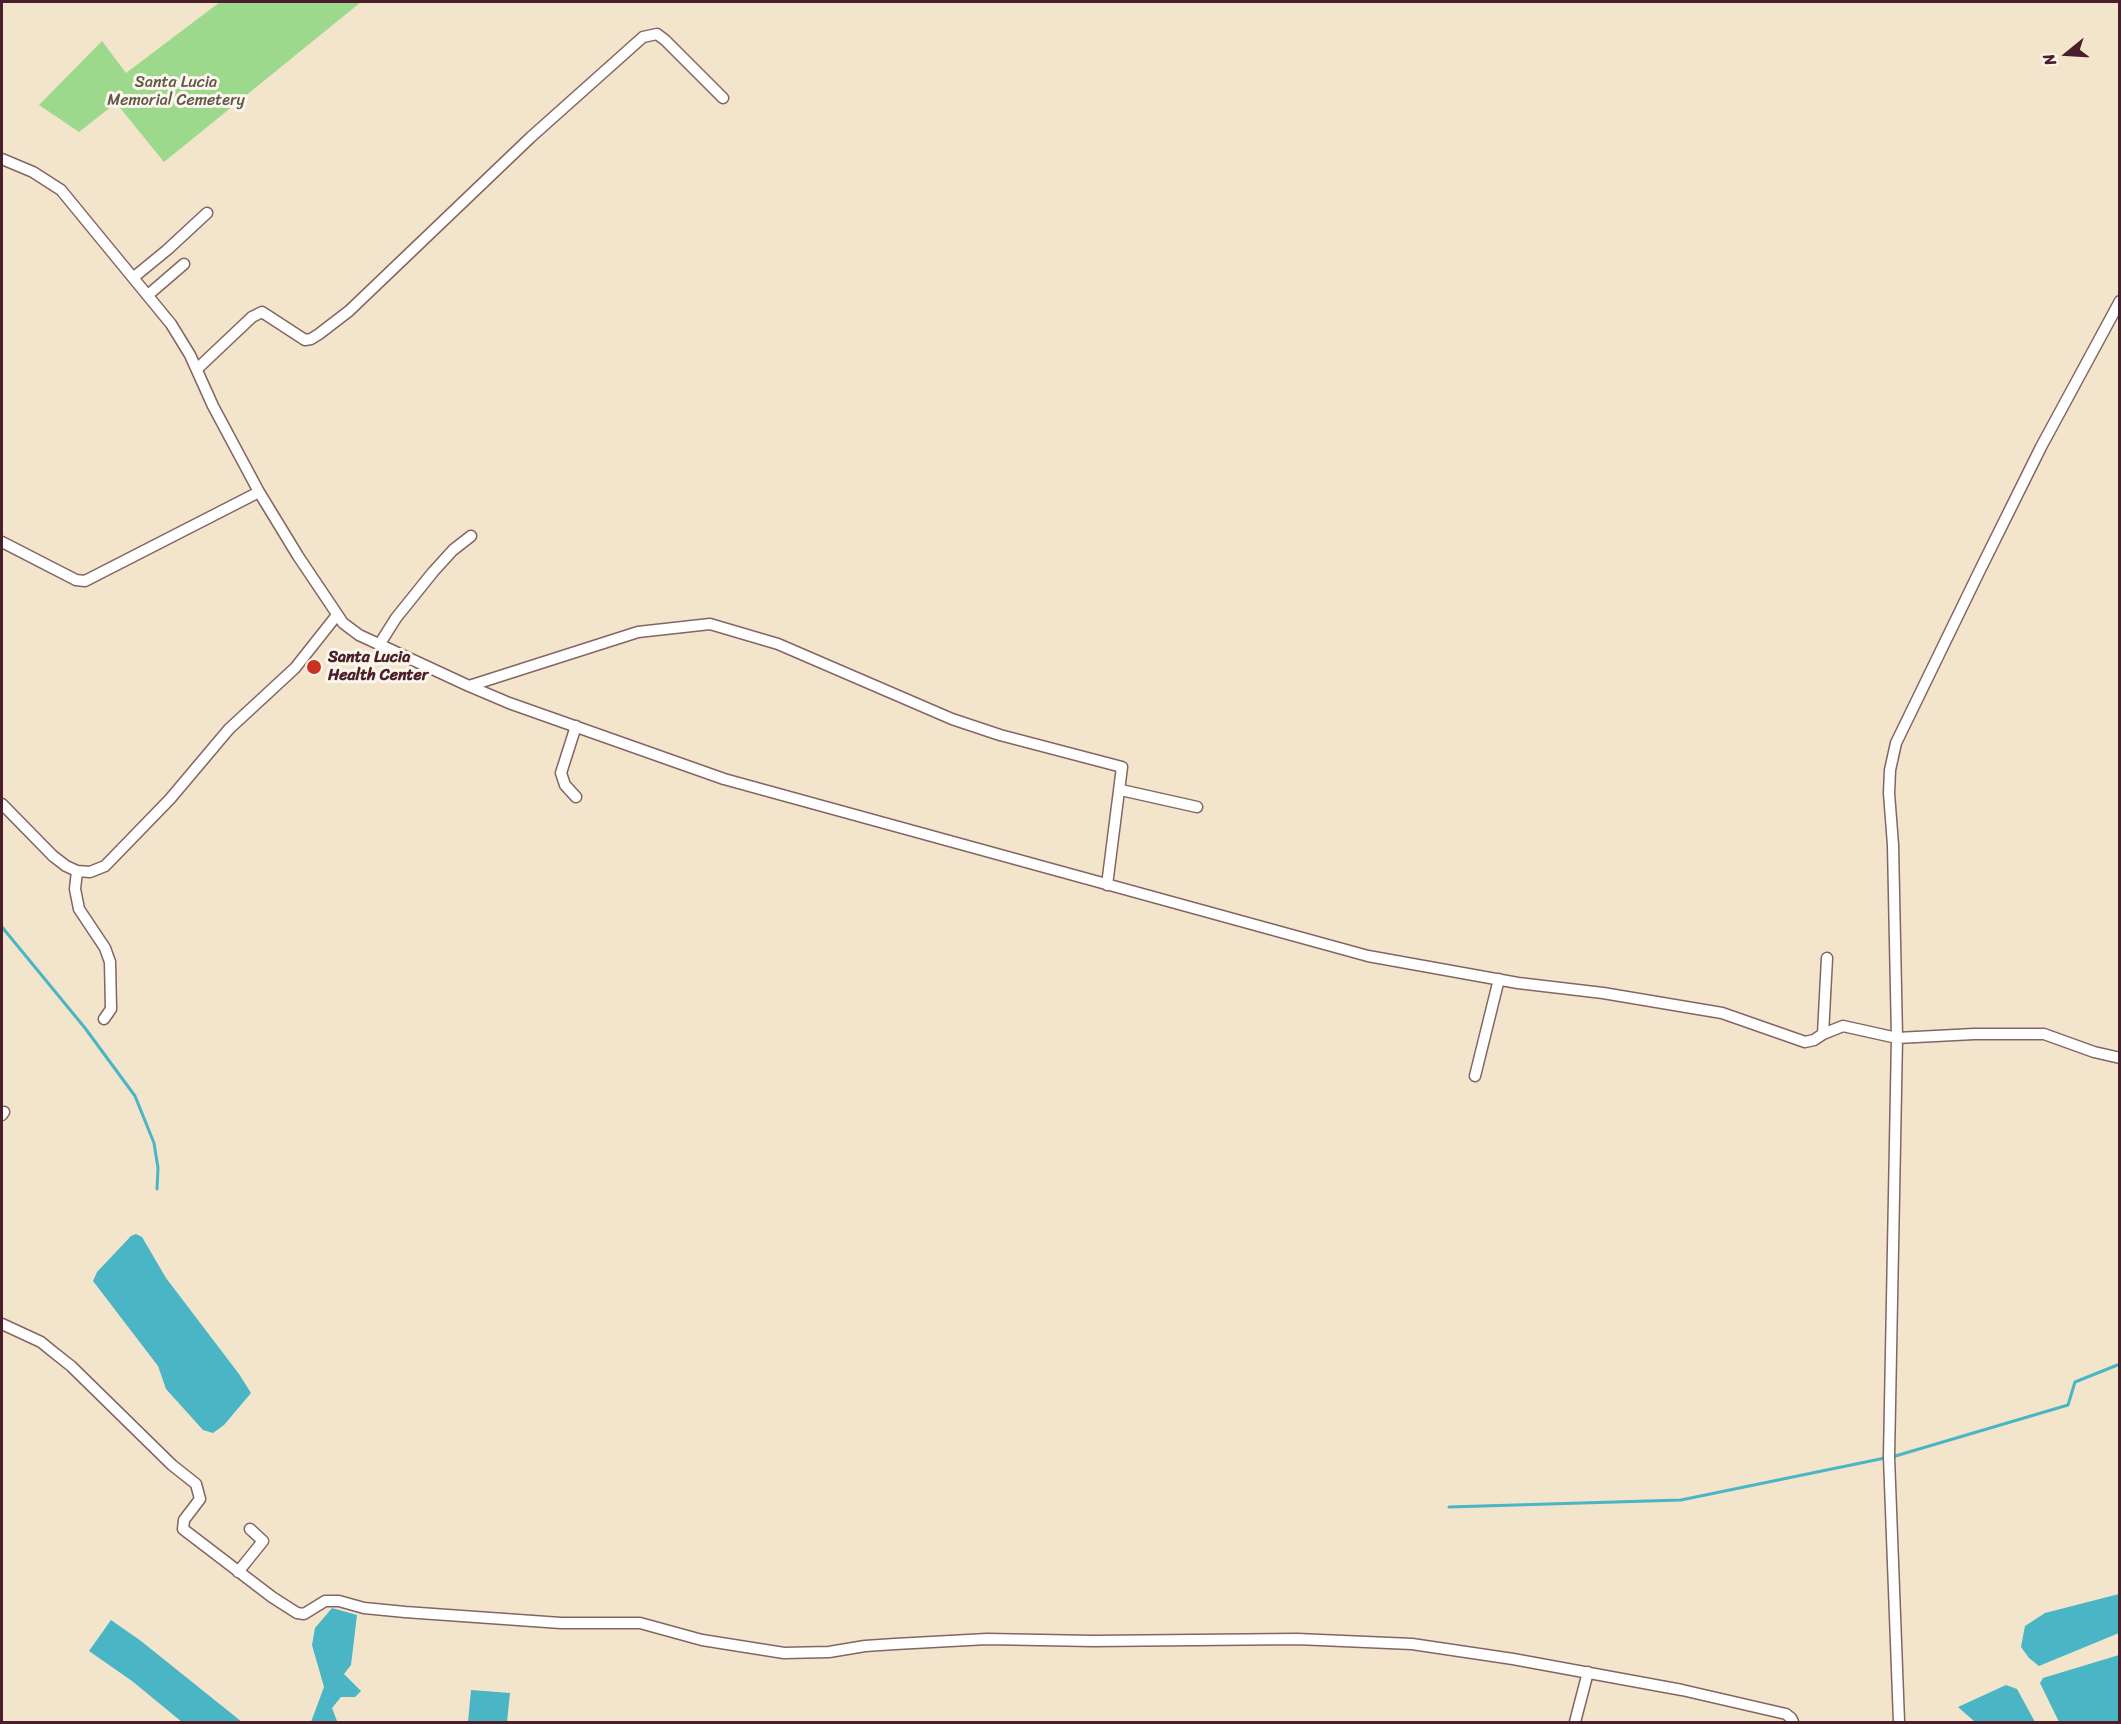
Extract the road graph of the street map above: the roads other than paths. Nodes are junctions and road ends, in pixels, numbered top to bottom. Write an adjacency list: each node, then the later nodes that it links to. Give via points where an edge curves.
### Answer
1 (723, 98): 10 (street, via 665,40 657,34 643,37 531,137 349,311 319,334 305,340 262,312)
2 (2, 159): 7 (street, via 61,190)
3 (207, 213): 4 (street)
4 (158, 257): 6 (street); 7 (street)
5 (184, 264): 6 (street)
6 (171, 274): 8 (street)
7 (134, 277): 8 (street)
8 (148, 295): 10 (street, via 171,324)
9 (2120, 301): 28 (street, via 2042,447 1896,743 1889,793)
10 (197, 369): 11 (street)
11 (259, 492): 13 (street, via 86,580 76,580); 14 (street)
12 (471, 536): 15 (street, via 433,572)
13 (2, 542)
14 (337, 615): 15 (street, via 359,636); 22 (street, via 296,668 229,729 170,800 105,866 90,872)
15 (379, 645): 16 (street)
16 (469, 686): 17 (street); 18 (street, via 628,635 710,624 778,644 952,719 1122,766)
17 (576, 726): 19 (street, via 561,773); 23 (street, via 724,779)
18 (1121, 790): 21 (street); 23 (street)
19 (576, 797)
20 (2, 804): 22 (street, via 53,856)
21 (1197, 807)
22 (77, 871): 26 (street, via 79,909 110,962 111,1010)
23 (1107, 885): 25 (street, via 1368,956)
24 (1827, 958): 27 (street)
25 (1499, 979): 27 (street, via 1722,1013 1805,1042); 30 (street)
26 (104, 1018)
27 (1823, 1034): 28 (street, via 1843,1026)
28 (1898, 1038): 29 (street, via 2044,1034); 37 (street, via 1889,1457)
29 (2120, 1058)
30 (1475, 1076)
31 (2, 1324): 33 (street, via 52,1350 196,1484 200,1499 184,1520 183,1529)
32 (250, 1529): 33 (street, via 263,1541)
33 (238, 1572): 34 (street, via 297,1613 304,1614 326,1601 339,1601 364,1608 417,1613 561,1623 640,1623 702,1640 784,1653 987,1639 1332,1640 1412,1644)
34 (1588, 1672): 35 (street); 36 (street, via 1775,1712)
35 (1575, 1722)
36 (1793, 1722)
37 (1899, 1722)

